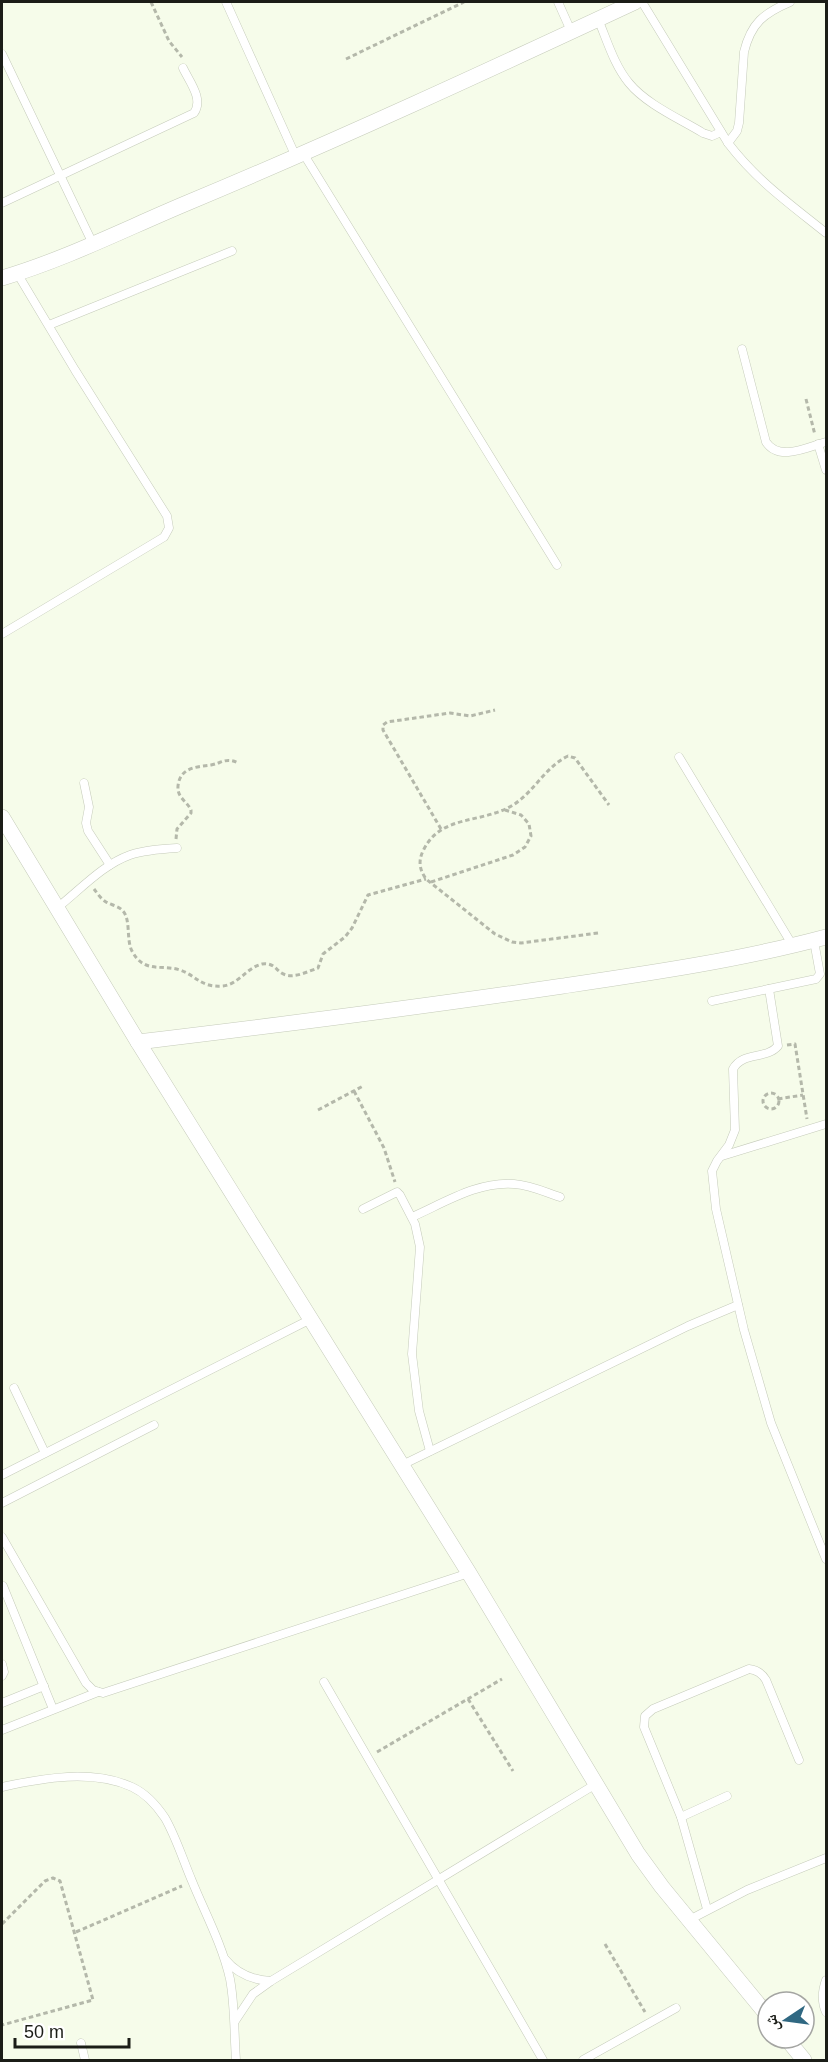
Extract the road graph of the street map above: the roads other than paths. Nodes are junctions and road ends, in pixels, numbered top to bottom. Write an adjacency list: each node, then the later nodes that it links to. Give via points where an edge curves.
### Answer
1 (226, 2): 12 (lane)
2 (558, 2): 7 (lane)
3 (635, 2): 6 (street)
4 (642, 2): 10 (lane)
5 (790, 2): 11 (lane, via 763,16 746,41 741,115)
6 (598, 19): 7 (street); 10 (lane, via 630,85 703,133 712,136)
7 (572, 31): 12 (street)
8 (2, 54): 13 (lane)
9 (183, 68): 13 (lane, via 198,99 195,112)
10 (721, 132): 11 (lane)
11 (728, 143): 15 (lane, via 768,188)
12 (300, 155): 16 (street); 24 (lane)
13 (60, 175): 14 (lane); 16 (lane)
14 (2, 203)
15 (826, 233)
16 (94, 246): 18 (street)
17 (232, 251): 20 (lane)
18 (17, 273): 19 (street); 20 (lane)
19 (2, 278)
20 (49, 325): 25 (lane, via 167,516 169,528 164,537)
21 (742, 349): 22 (lane, via 769,447 784,453)
22 (822, 443): 23 (lane)
23 (826, 470)
24 (557, 565)
25 (2, 634)
26 (680, 757): 33 (lane)
27 (84, 783): 30 (lane, via 88,831)
28 (2, 817): 31 (street)
29 (177, 848): 30 (lane, via 142,852)
30 (110, 865): 31 (lane)
31 (57, 908): 36 (street)
32 (820, 939): 33 (street); 34 (lane, via 819,977)
33 (793, 946): 36 (street, via 662,971 433,1006)
34 (769, 989): 35 (lane); 38 (lane, via 778,1046 735,1065 735,1130)
35 (712, 1000)
36 (138, 1042): 43 (street)
37 (826, 1124): 38 (lane)
38 (720, 1157): 42 (lane, via 711,1177)
39 (560, 1197): 41 (lane, via 514,1184 488,1186)
40 (363, 1209): 41 (lane, via 397,1192)
41 (412, 1217): 46 (lane, via 420,1247 412,1354 419,1411)
42 (738, 1305): 46 (lane); 52 (lane, via 771,1423)
43 (311, 1318): 47 (lane); 48 (street)
44 (14, 1389): 47 (lane)
45 (154, 1425): 50 (lane)
46 (430, 1451): 48 (lane)
47 (45, 1453): 49 (lane)
48 (402, 1465): 55 (street)
49 (2, 1475)
50 (2, 1503)
51 (826, 1532): 52 (lane)
52 (817, 1536): 54 (lane)
53 (2, 1537): 63 (lane, via 86,1683)
54 (826, 1560)
55 (469, 1573): 63 (lane, via 108,1693); 68 (street)
56 (3, 1586): 57 (lane)
57 (11, 1607): 58 (lane); 62 (lane)
58 (2, 1611)
59 (2, 1664): 60 (lane)
60 (2, 1676)
61 (324, 1682): 73 (lane)
62 (44, 1686): 64 (lane); 65 (lane)
63 (98, 1692): 65 (lane)
64 (2, 1703)
65 (53, 1709): 66 (lane)
66 (2, 1730)
67 (799, 1760): 71 (lane, via 766,1680 754,1670 653,1709 645,1716 644,1727)
68 (596, 1784): 73 (lane); 75 (street, via 650,1871)
69 (2, 1787): 76 (lane, via 84,1777 133,1788 151,1801 165,1819)
70 (727, 1796): 71 (lane)
71 (681, 1817): 74 (lane)
72 (826, 1858): 74 (lane)
73 (438, 1881): 78 (lane); 86 (lane)
74 (707, 1909): 75 (lane)
75 (688, 1920): 79 (street)
76 (224, 1957): 78 (lane, via 240,1972); 82 (lane)
77 (826, 1980): 81 (lane, via 822,1999)
78 (271, 1981): 82 (lane, via 253,1994)
79 (756, 2002)
80 (676, 2008): 87 (lane)
81 (826, 2012)
82 (235, 2021): 85 (lane)
83 (81, 2043): 84 (lane)
84 (85, 2061)
85 (236, 2061)
86 (543, 2061)
87 (584, 2061)

